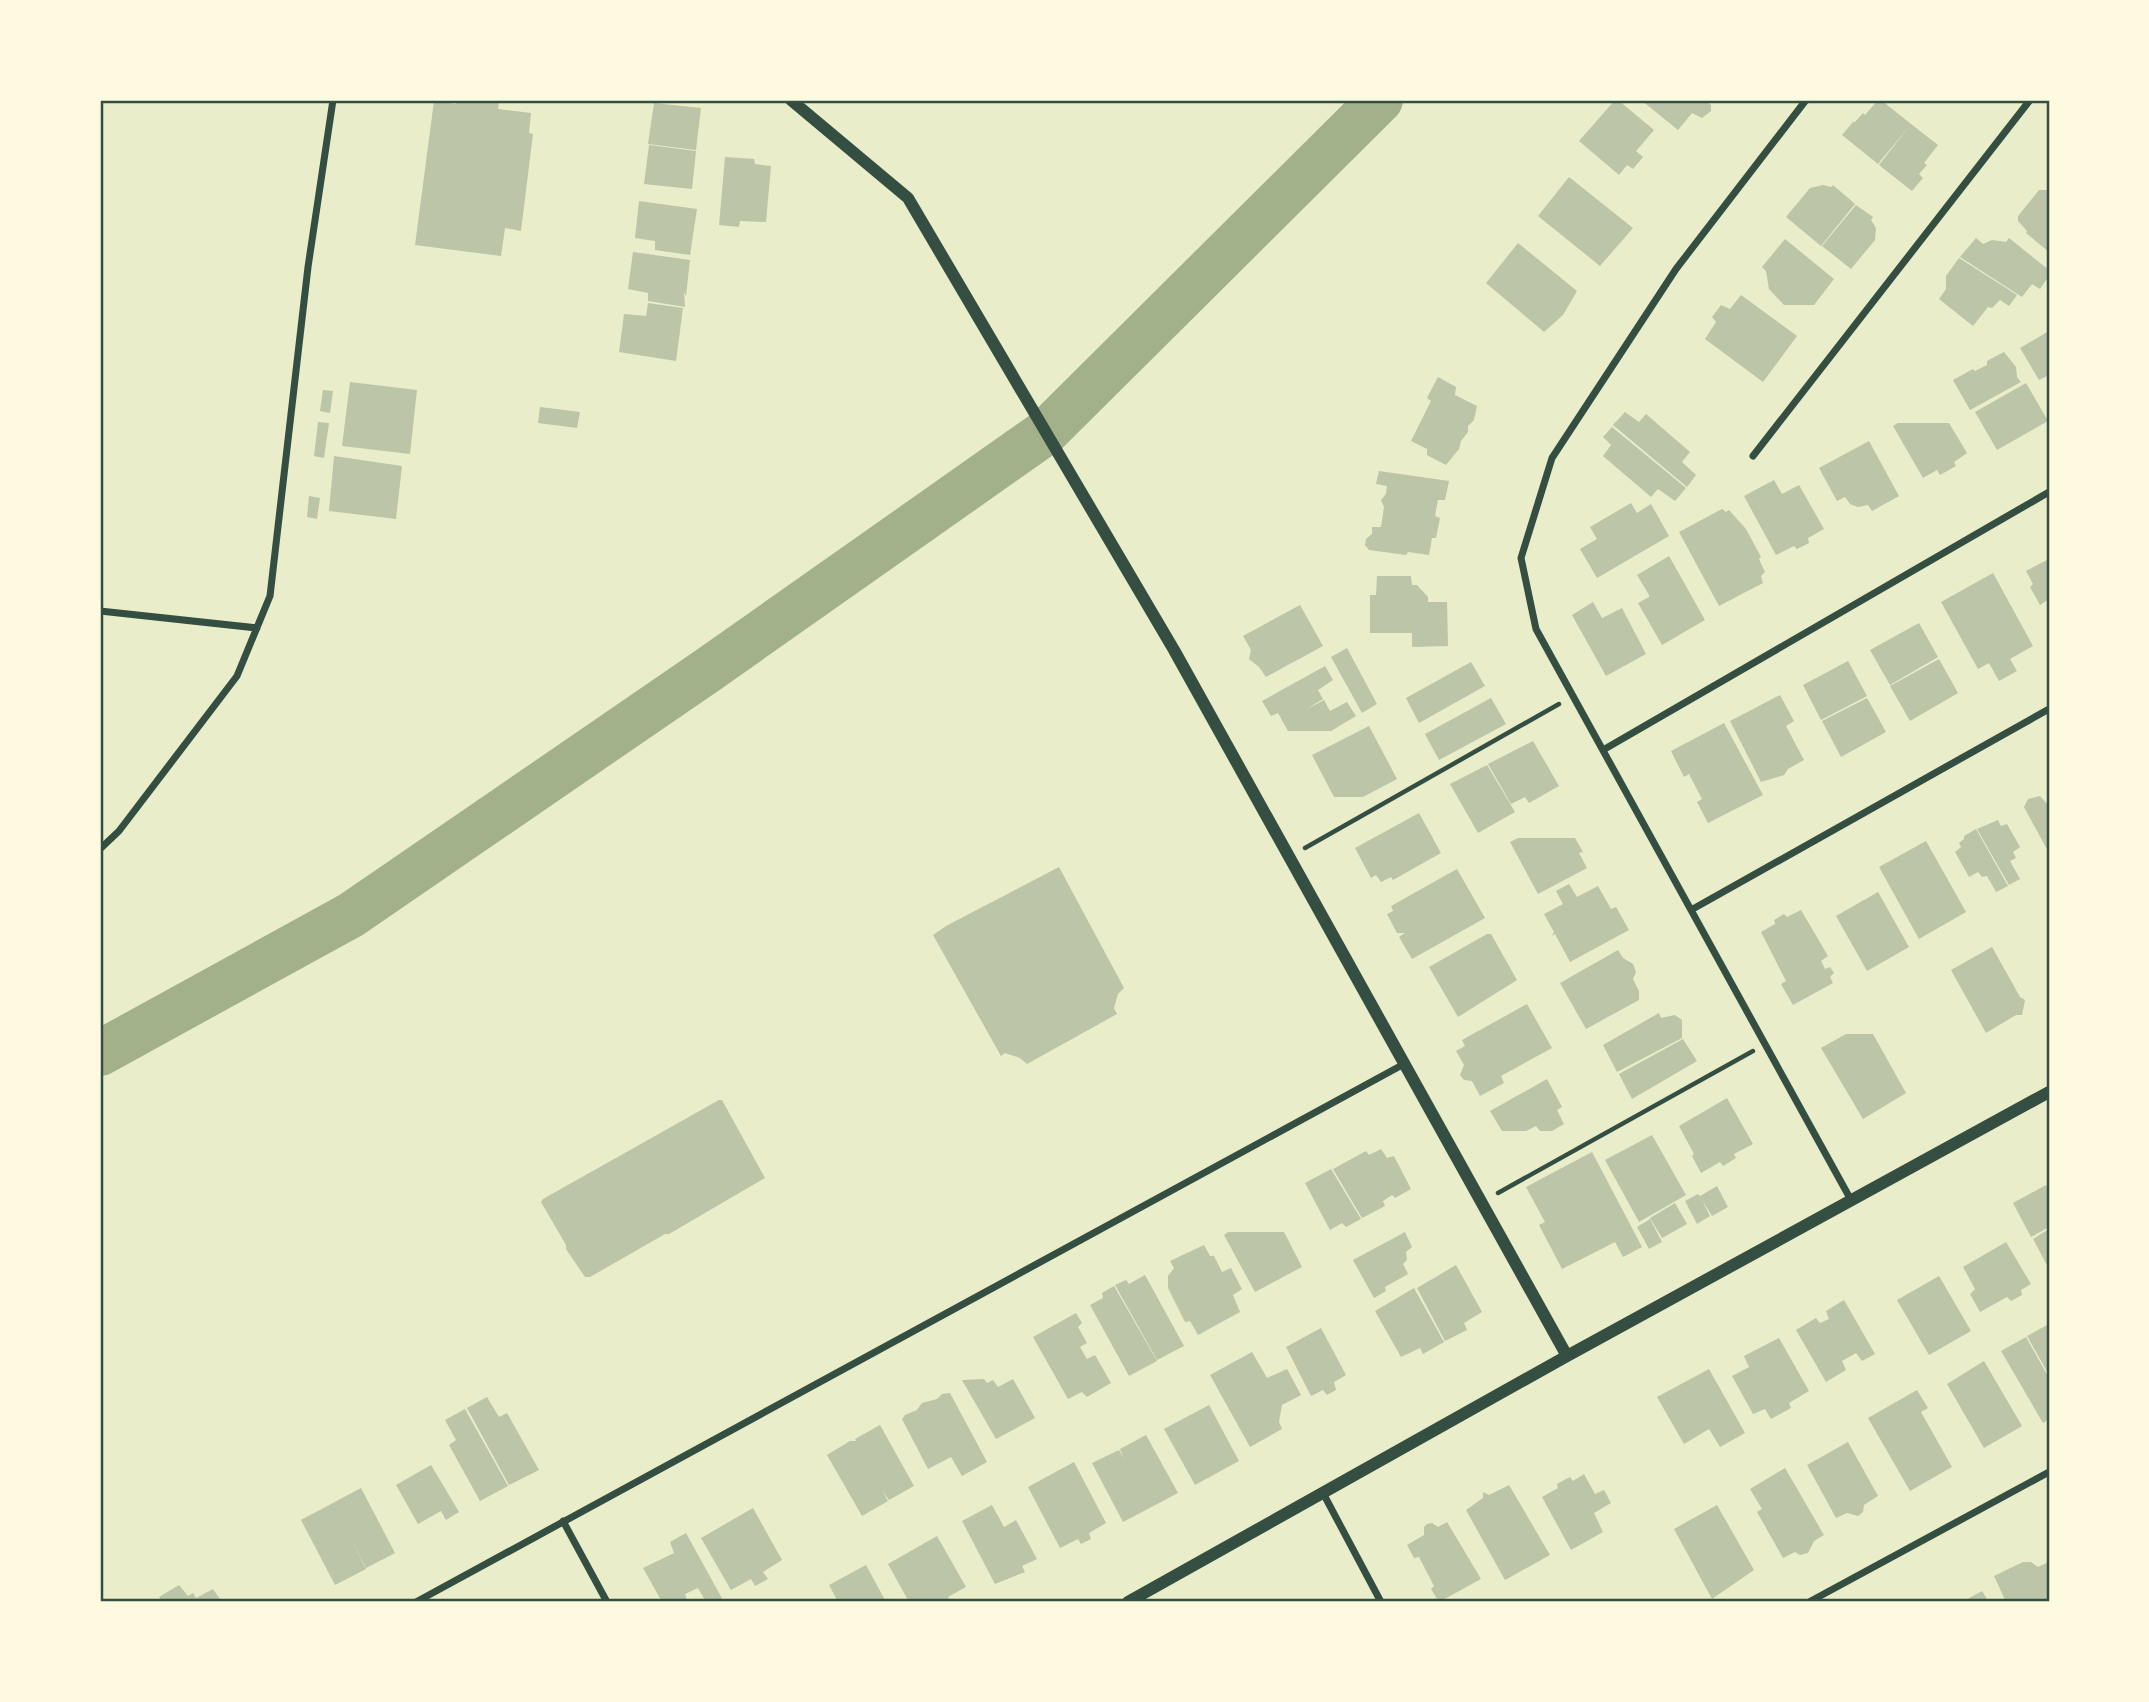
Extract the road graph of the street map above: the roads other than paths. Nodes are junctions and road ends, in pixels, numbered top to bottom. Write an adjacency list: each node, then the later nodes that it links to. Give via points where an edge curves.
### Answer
1 (333, 100): 8 (street, via 308,267 270,596)
2 (791, 100): 13 (street, via 908,198 1167,639)
3 (1805, 100): 10 (street, via 1676,268 1552,458 1521,558 1536,629)
4 (2030, 100): 5 (street)
5 (1753, 456)
6 (2049, 492): 10 (street)
7 (100, 611): 8 (street)
8 (257, 628): 11 (street, via 237,676 119,831)
9 (2049, 709): 12 (street)
10 (1603, 750): 12 (street)
11 (100, 849)
12 (1691, 910): 15 (street)
13 (1404, 1064): 16 (street); 19 (street)
14 (2049, 1092): 15 (street)
15 (1851, 1200): 16 (street)
16 (1567, 1356): 18 (street)
17 (2049, 1472): 24 (street)
18 (1323, 1493): 22 (street); 23 (street)
19 (563, 1521): 20 (street); 21 (street)
20 (416, 1602)
21 (607, 1602)
22 (1128, 1602)
23 (1381, 1602)
24 (1809, 1602)

